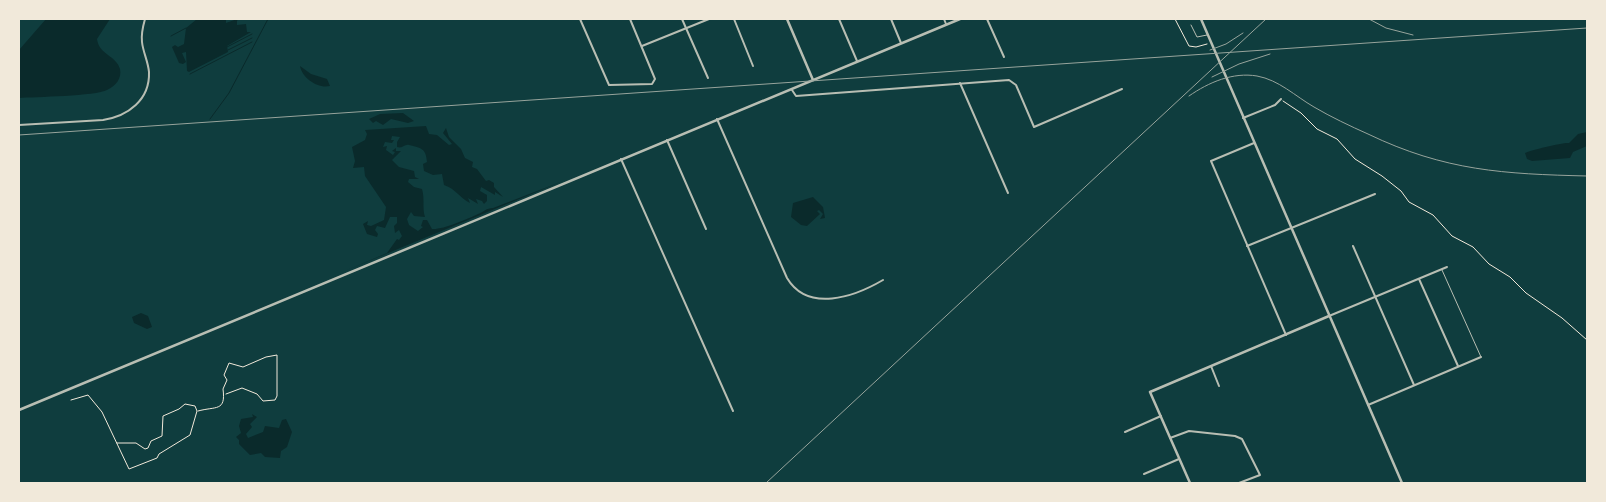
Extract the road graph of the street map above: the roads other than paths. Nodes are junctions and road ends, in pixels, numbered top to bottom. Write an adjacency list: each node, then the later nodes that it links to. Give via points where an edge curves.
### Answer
1 (145, 19): 31 (street, via 142,44 148,84 133,109 116,118 103,120)
2 (580, 19): 19 (street, via 610,86 654,82)
3 (630, 19): 19 (street)
4 (682, 19): 16 (street)
5 (709, 19): 16 (street)
6 (734, 19): 22 (street)
7 (787, 19): 24 (street)
8 (839, 19): 21 (street)
9 (891, 19): 18 (street)
10 (944, 19): 14 (street)
11 (960, 19): 14 (street)
12 (987, 19): 20 (street)
13 (1201, 19): 17 (street)
14 (946, 24): 18 (street)
15 (1191, 25): 17 (lane, via 1197,38)
16 (686, 28): 19 (street); 23 (street)
17 (1208, 34): 29 (street)
18 (902, 43): 21 (street)
19 (642, 46)
20 (1004, 57)
21 (857, 61): 24 (street)
22 (753, 66)
23 (708, 78)
24 (812, 80): 26 (street)
25 (960, 83): 26 (street, via 796,96); 27 (street, via 1013,81 1034,127); 35 (street)
26 (791, 89): 30 (street)
27 (1122, 89)
28 (1281, 99): 29 (street, via 1275,105)
29 (1243, 118): 33 (street)
30 (718, 119): 32 (street); 44 (street, via 794,288 810,297 832,298 859,292)
31 (19, 125)
32 (667, 140): 34 (street); 38 (street)
33 (1254, 143): 37 (street); 39 (street, via 1211,161)
34 (621, 159): 54 (street); 55 (street)
35 (1008, 193)
36 (1375, 194): 37 (street)
37 (1291, 228): 39 (street); 46 (street)
38 (706, 229)
39 (1248, 246): 47 (street)
40 (1352, 246): 45 (street)
41 (1447, 267): 42 (street)
42 (1441, 269): 43 (street); 48 (lane)
43 (1420, 279): 45 (street); 50 (street)
44 (883, 280)
45 (1375, 297): 46 (street); 51 (street)
46 (1329, 316): 47 (street); 53 (street)
47 (1286, 334): 49 (street)
48 (1481, 357): 50 (street)
49 (1211, 366): 52 (street); 56 (street, via 1150,392)
50 (1458, 366): 51 (street)
51 (1414, 385): 53 (street)
52 (1220, 386)
53 (1368, 405): 63 (street)
54 (19, 410)
55 (733, 411)
56 (1161, 416): 57 (street); 58 (street)
57 (1125, 432)
58 (1170, 438): 59 (street); 62 (street, via 1189,431 1240,438 1247,445 1260,475)
59 (1179, 459): 60 (street); 61 (street)
60 (1144, 474)
61 (1190, 483)
62 (1239, 483)
63 (1402, 483)

